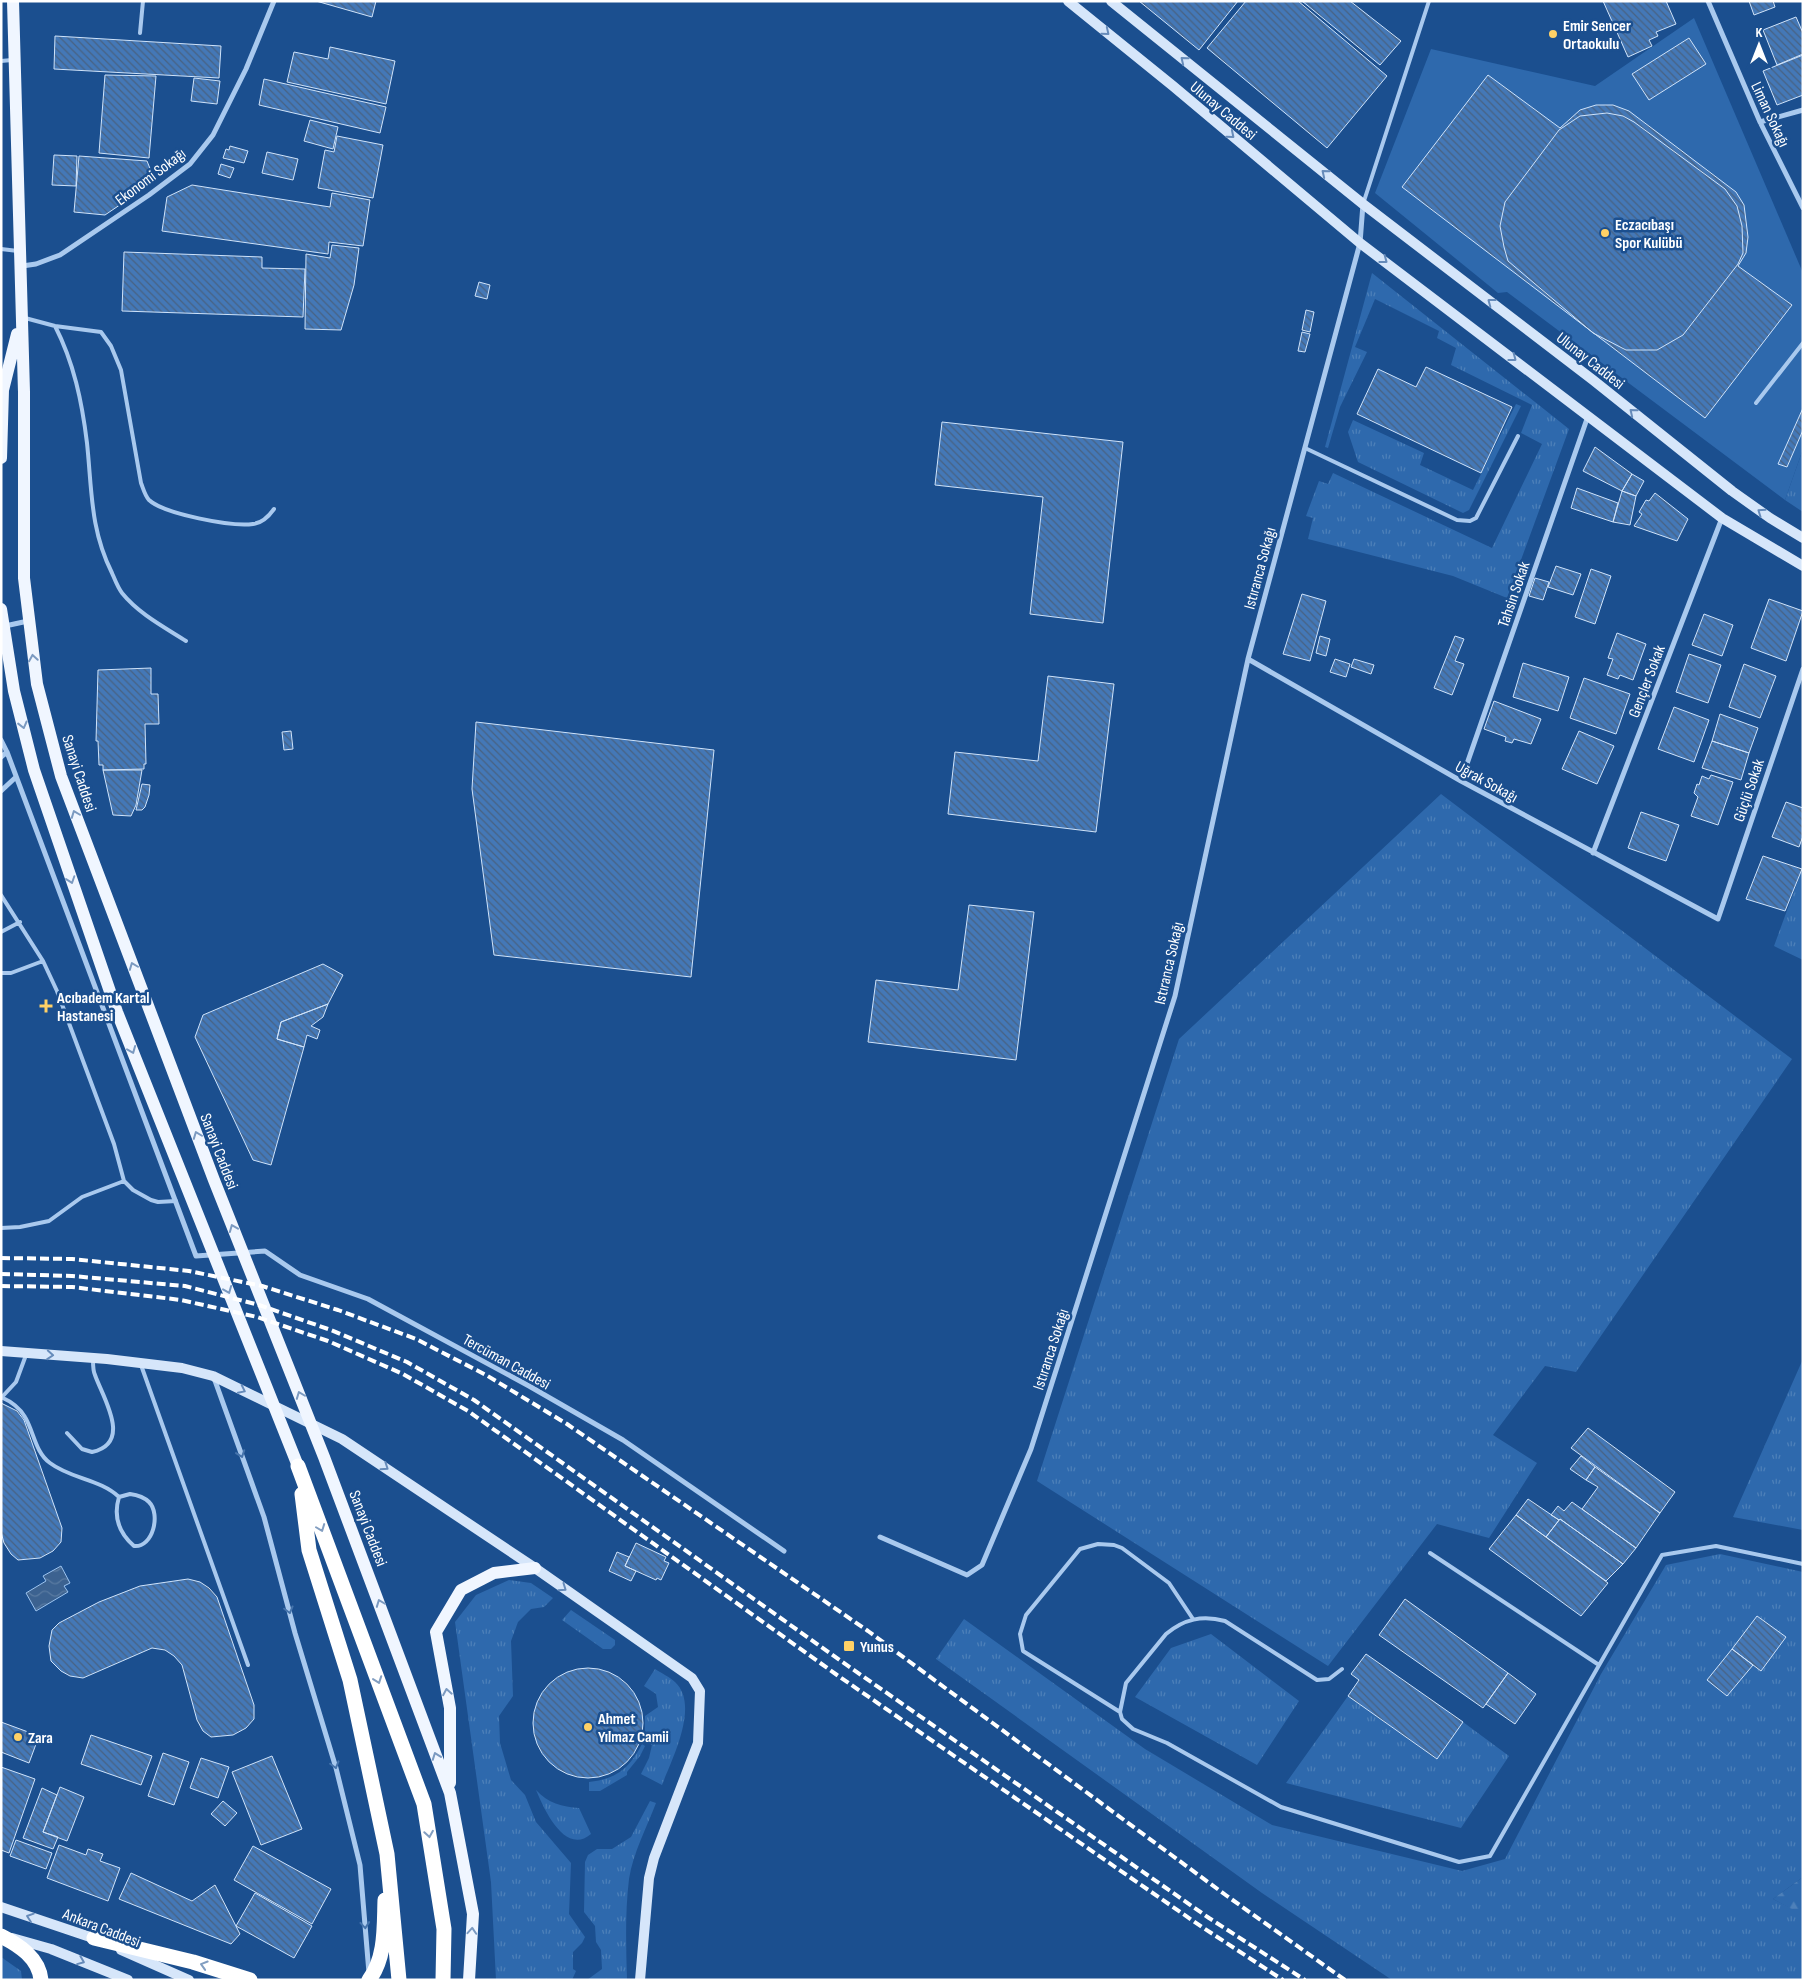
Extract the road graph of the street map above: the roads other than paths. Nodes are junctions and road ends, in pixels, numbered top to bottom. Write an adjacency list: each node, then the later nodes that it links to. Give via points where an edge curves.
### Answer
1 (13, 1): 9 (main road, Sanayi Caddesi)
2 (143, 1): 8 (lane)
3 (274, 1): 17 (street, Ekonomi Sokağı, via 246,69 213,135 190,164 60,255)
4 (1068, 1): 14 (street, Ulunay Caddesi, one-way to 14)
5 (1111, 1): 12 (street, Ulunay Caddesi, one-way to 5)
6 (1428, 1): 12 (lane)
7 (1708, 1): 11 (street, Liman Sokağı)
8 (140, 33)
9 (8, 60): 16 (main road, Sanayi Caddesi)
10 (1803, 110): 11 (street)
11 (1760, 122): 13 (street, Liman Sokağı)
12 (1363, 204): 14 (street); 28 (street, Ulunay Caddesi, one-way to 12, via 1732,492 1593,380)
13 (1803, 208)
14 (1360, 243): 22 (street, Ulunay Caddesi, one-way to 22); 24 (street, Istıranca Sokağı)
15 (1, 249): 16 (lane)
16 (18, 251): 17 (main road, Sanayi Caddesi)
17 (19, 266): 18 (main road, Sanayi Caddesi)
18 (21, 317): 19 (lane); 25 (main road, Sanayi Caddesi, via 3,390); 31 (main road, Sanayi Caddesi, via 24,578)
19 (55, 326): 26 (lane, via 101,332 112,346 121,370 141,483 148,499 162,509 219,522 254,524 267,518); 33 (lane, via 67,350 79,388 93,518 102,555 121,593 147,616)
20 (1803, 344): 21 (lane)
21 (1756, 403)
22 (1589, 415): 27 (street, Ulunay Caddesi); 40 (street, Tahsin Sokak)
23 (1518, 436): 24 (lane, via 1476,518 1470,521 1457,520)
24 (1305, 448): 34 (street, Istıranca Sokağı)
25 (1, 458)
26 (274, 509)
27 (1722, 518): 29 (street, Ulunay Caddesi); 42 (street, Gençler Sokak)
28 (1803, 538)
29 (1803, 566)
30 (1, 608): 32 (main road)
31 (29, 621): 32 (street); 71 (main road, Sanayi Caddesi, one-way to 31, via 61,776 37,684)
32 (2, 628): 59 (main road, one-way to 59, via 34,770 117,1012)
33 (186, 641)
34 (1248, 659): 40 (street, Uğrak Sokağı); 61 (street, Istıranca Sokağı, via 1175,996 1031,1449 982,1565 967,1575)
35 (1803, 669): 44 (street, Güçlü Sokak)
36 (1, 740): 37 (street)
37 (7, 752): 38 (street); 39 (street)
38 (1, 757)
39 (16, 777): 41 (street); 50 (street)
40 (1460, 781): 42 (street, Uğrak Sokağı)
41 (1, 791)
42 (1593, 853): 44 (street, Uğrak Sokağı)
43 (1, 895): 45 (lane)
44 (1718, 919)
45 (20, 922): 46 (lane); 47 (lane)
46 (1, 932)
47 (43, 961): 48 (lane, via 11,973); 49 (lane, via 78,1046)
48 (1, 973)
49 (124, 1181): 50 (lane, via 151,1200); 51 (lane, via 82,1197 49,1220)
50 (176, 1201): 62 (street, Tercüman Caddesi, via 196,1256 265,1251 300,1275 368,1299 623,1440)
51 (1, 1228)
52 (1, 1351): 53 (street)
53 (27, 1353): 54 (street, one-way to 54); 57 (lane, via 16,1382)
54 (92, 1358): 55 (street); 58 (lane, via 94,1374 112,1414 112,1436 105,1446 92,1452 82,1449)
55 (140, 1363): 56 (street); 67 (lane)
56 (213, 1376): 65 (street, one-way to 65, via 342,1439); 80 (street, one-way to 80, via 264,1517 336,1768 360,1865)
57 (2, 1397): 60 (lane, via 25,1416 38,1449 49,1462 65,1473 110,1488)
58 (67, 1433)
59 (298, 1466): 73 (highway, via 309,1550 350,1680 388,1854); 82 (highway, one-way to 82, via 424,1804 444,1929)
60 (119, 1497): 60 (lane, via 137,1495 152,1506 154,1528 143,1546 134,1546 123,1536 116,1507)
61 (880, 1536)
62 (784, 1551)
63 (1430, 1553): 68 (lane)
64 (1803, 1564): 68 (lane, via 1716,1546 1662,1555)
65 (535, 1568): 71 (main road, one-way to 65, via 450,1708 436,1632 461,1590 494,1573); 84 (street, one-way to 84, via 692,1678 700,1691 698,1743 649,1878)
66 (1193, 1619): 69 (lane, via 1225,1621 1317,1680 1329,1679); 70 (lane, via 1166,1634 1126,1683); 70 (lane, via 1169,1583 1122,1548 1106,1544 1080,1549 1026,1615 1020,1634 1023,1651)
67 (248, 1665)
68 (1599, 1665): 70 (lane, via 1490,1856 1459,1862 1281,1807 1167,1743 1133,1729 1122,1719)
69 (1342, 1669)
70 (1120, 1712)
71 (450, 1793): 83 (main road, Sanayi Caddesi, one-way to 71, via 473,1914)
72 (1, 1907): 75 (street, Ankara Caddesi, one-way to 72)
73 (389, 1927): 80 (highway, via 376,1970); 81 (highway)
74 (1, 1936): 76 (highway, via 29,1955); 77 (street, one-way to 77, via 51,1949)
75 (94, 1938): 78 (street, Ankara Caddesi); 79 (highway, one-way to 75, via 194,1962)
76 (41, 1980)
77 (128, 1980)
78 (189, 1980)
79 (250, 1980)
80 (369, 1980)
81 (399, 1980)
82 (443, 1980)
83 (469, 1980)
84 (640, 1980)

